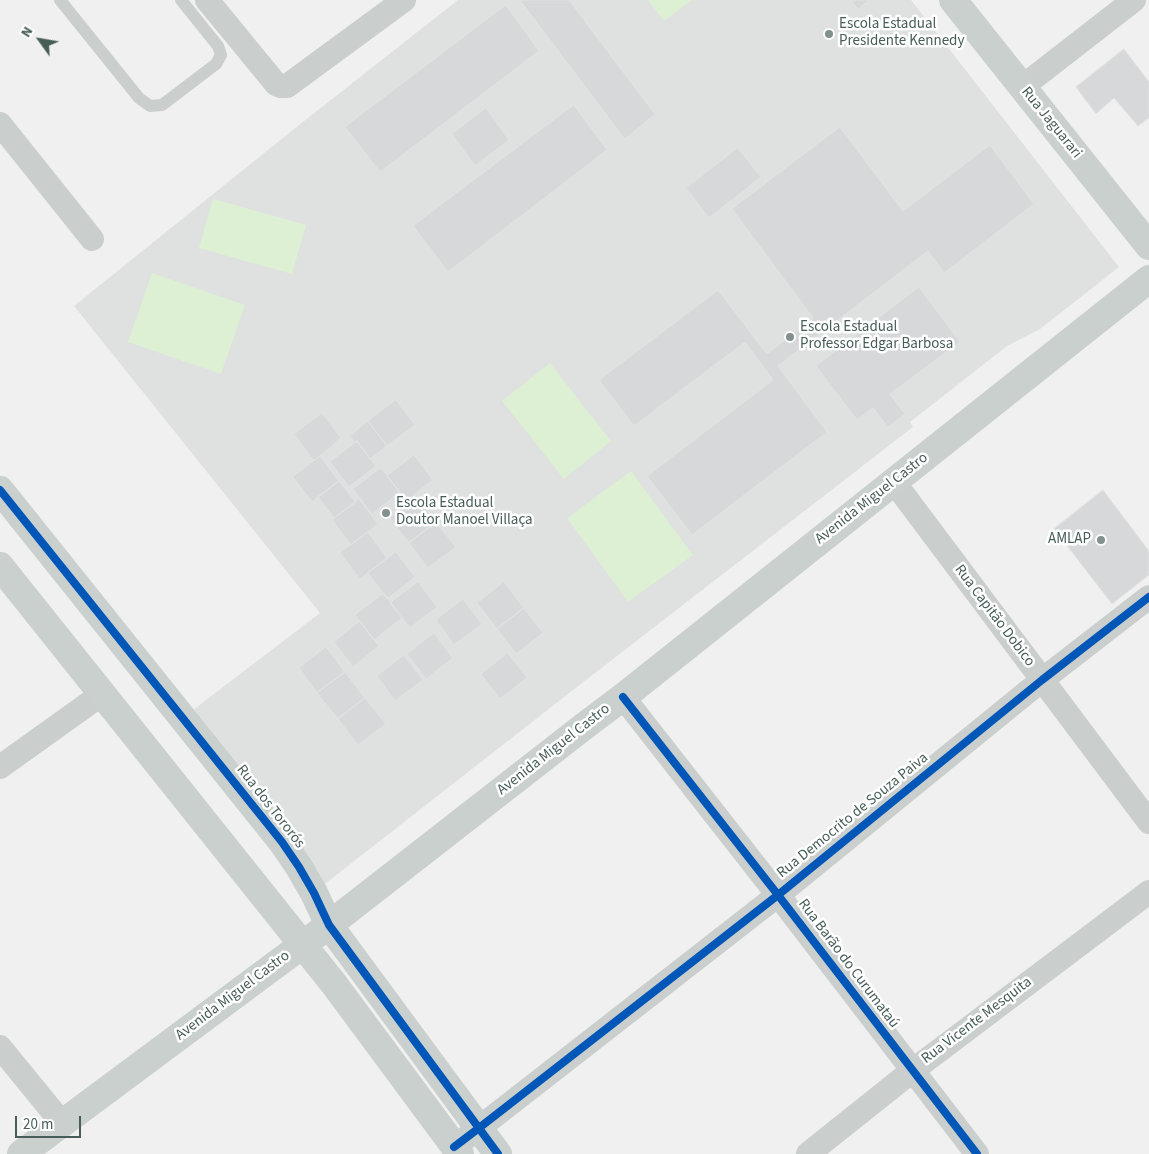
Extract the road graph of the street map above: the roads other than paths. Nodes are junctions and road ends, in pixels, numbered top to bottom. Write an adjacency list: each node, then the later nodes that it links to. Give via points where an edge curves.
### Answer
1 (60, 0): 2 (lane, via 139,98 150,106 162,106 216,64 221,55 218,46)
2 (181, 0)
3 (207, 0): 4 (street, via 276,84 283,86)
4 (404, 0)
5 (953, 0): 7 (main road, Rua Jaguarari)
6 (1134, 0): 7 (street)
7 (1022, 87): 10 (main road, Rua Jaguarari)
8 (0, 124): 9 (street)
9 (92, 239)
10 (1149, 246)
11 (1149, 279): 12 (main road, Avenida Miguel Castro)
12 (894, 482): 16 (street, Rua Capitão Dobico); 18 (main road, Avenida Miguel Castro)
13 (0, 490): 23 (main road, Rua dos Tororós, via 282,842 300,867)
14 (0, 566): 17 (main road)
15 (1149, 597): 16 (street, Rua Democrito de Souza Paiva)
16 (1042, 680): 20 (street, Rua Capitão Dobico); 22 (street, Rua Democrito de Souza Paiva)
17 (102, 694): 19 (street); 24 (main road)
18 (623, 697): 22 (street, Rua Barão do Curumataú); 23 (main road, Avenida Miguel Castro)
19 (0, 767)
20 (1149, 822)
21 (1149, 892): 26 (street, Rua Vicente Mesquita)
22 (778, 895): 26 (street, Rua Barão do Curumataú); 28 (street, Rua Democrito de Souza Paiva)
23 (329, 925): 24 (main road, Avenida Miguel Castro); 28 (main road, Rua dos Tororós)
24 (302, 944): 27 (main road, Avenida Miguel Castro); 29 (main road)
25 (0, 1048): 27 (street)
26 (912, 1071): 32 (street, Rua Vicente Mesquita); 33 (street, Rua Barão do Curumataú)
27 (62, 1124): 30 (main road, Avenida Miguel Castro)
28 (479, 1128): 29 (street, Rua Democrito de Souza Paiva); 31 (main road, Rua dos Tororós)
29 (457, 1150)
30 (22, 1154)
31 (498, 1154)
32 (808, 1154)
33 (977, 1154)

